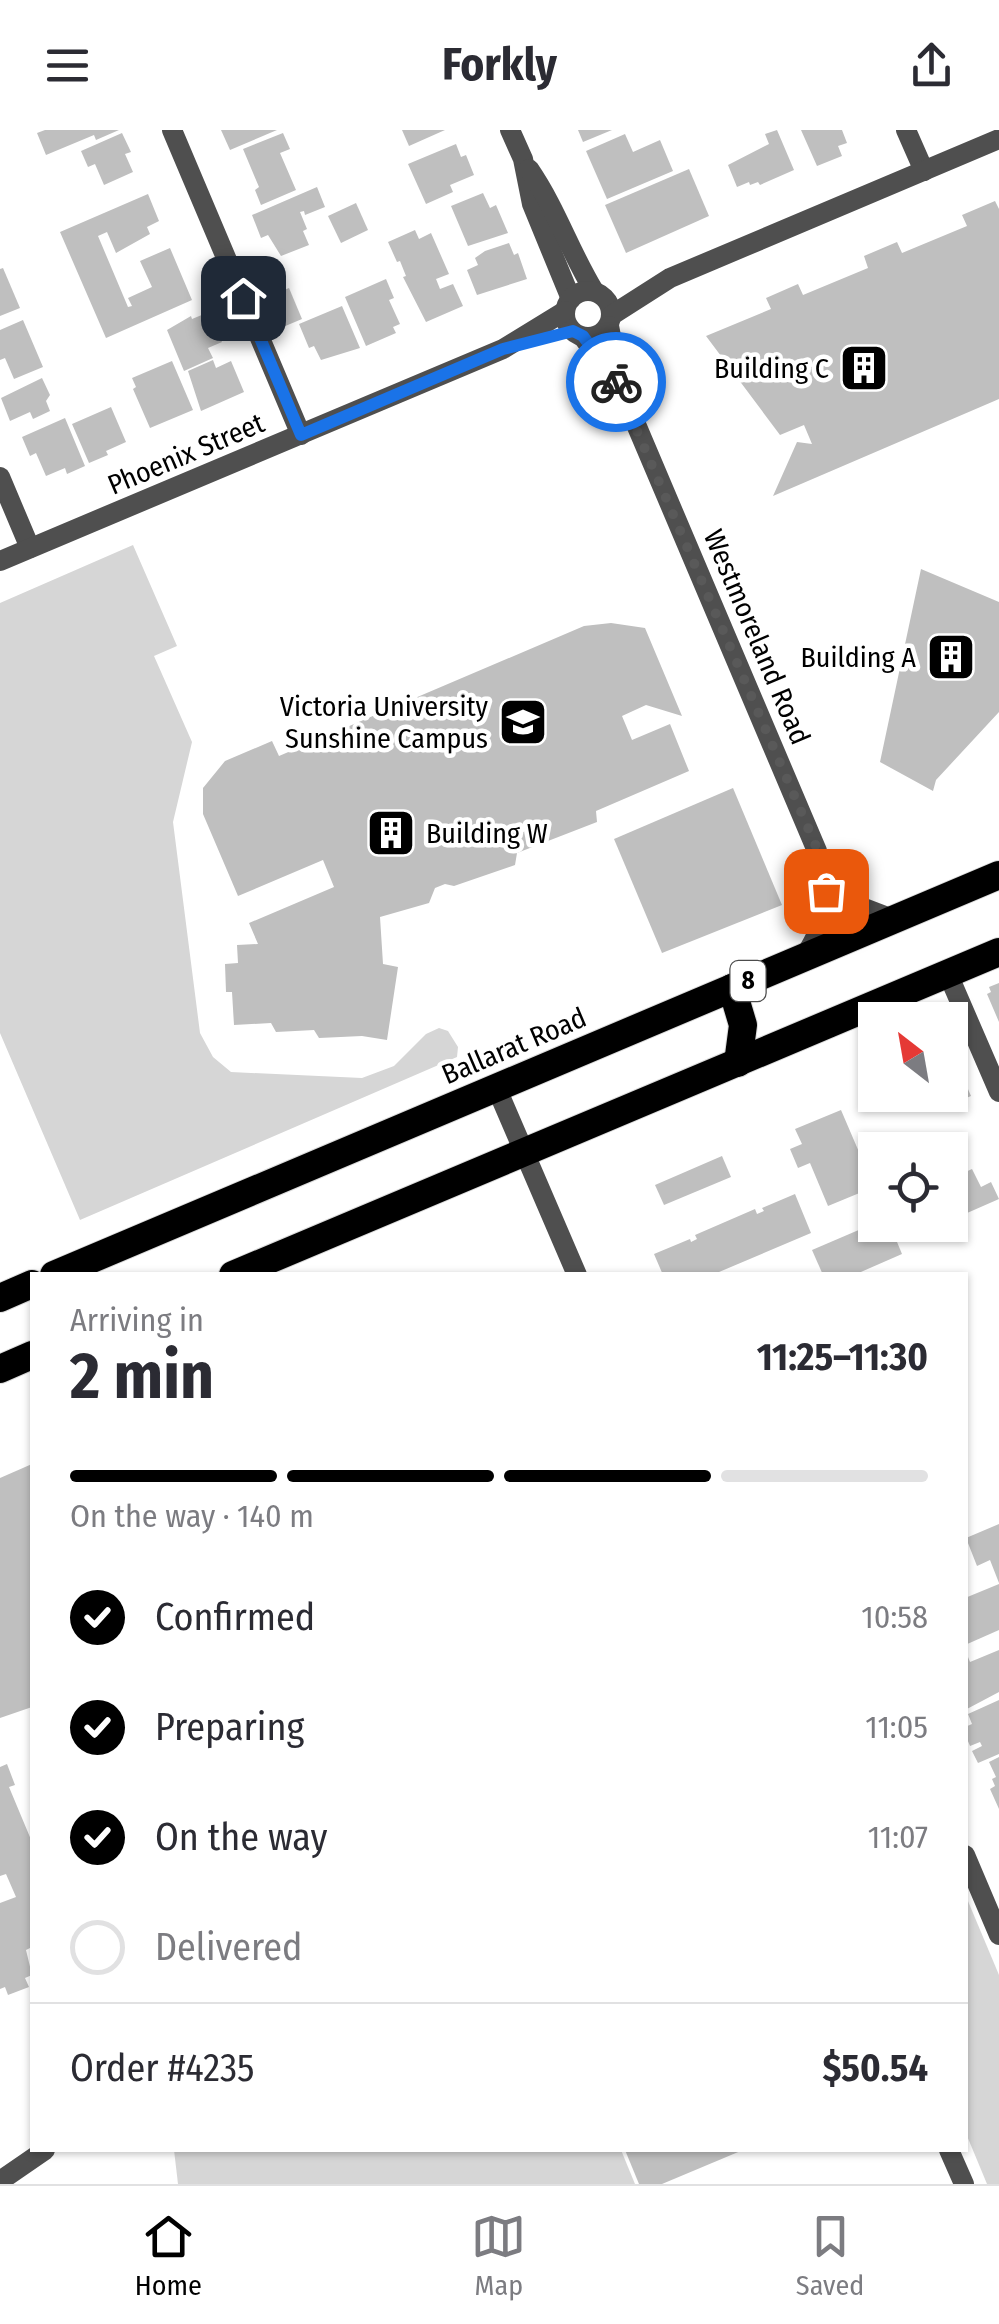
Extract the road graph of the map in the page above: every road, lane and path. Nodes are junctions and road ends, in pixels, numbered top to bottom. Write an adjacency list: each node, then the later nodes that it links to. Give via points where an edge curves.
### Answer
1 (172, 130): 12 (street)
2 (510, 130): 5 (street, Westmoreland Road)
3 (906, 130): 6 (street)
4 (999, 139): 6 (street)
5 (523, 159): 8 (street, Westmoreland Road); 9 (street, Westmoreland Road)
6 (924, 171): 7 (street)
7 (670, 278): 8 (street); 10 (street)
8 (597, 292): 9 (street, via 581,292); 10 (street, via 609,303)
9 (573, 319): 10 (street, via 598,336); 11 (street, Westmoreland Road); 12 (street, Phoenix Street)
10 (610, 320): 11 (street, Westmoreland Road)
11 (621, 389): 16 (street, Westmoreland Road)
12 (301, 435): 14 (street, Phoenix Street)
13 (0, 477): 14 (street)
14 (30, 548): 15 (street, Phoenix Street)
15 (0, 561)
16 (818, 851): 18 (street, Westmoreland Road, via 859,906); 20 (street, Westmoreland Road, via 828,909)
17 (999, 875): 18 (highway, Ballarat Road / 8)
18 (893, 919): 20 (highway, Ballarat Road / 8)
19 (999, 952): 21 (highway)
20 (806, 956): 22 (highway, Ballarat Road / 8)
21 (948, 974): 23 (highway); 25 (street)
22 (732, 988): 23 (highway, via 743,1024); 24 (highway, Ballarat Road / 8)
23 (738, 1063): 26 (highway)
24 (497, 1089): 26 (street); 27 (highway, Ballarat Road / 8)
25 (999, 1092)
26 (526, 1153): 28 (highway); 29 (street)
27 (61, 1272)
28 (240, 1272)
29 (576, 1272)
30 (30, 1285): 31 (highway)
31 (0, 1298)
32 (30, 1356): 33 (highway)
33 (0, 1368)
34 (968, 1862): 35 (street)
35 (999, 1935)
36 (43, 2152): 38 (street)
37 (950, 2152): 39 (street)
38 (0, 2181)
39 (964, 2184)

